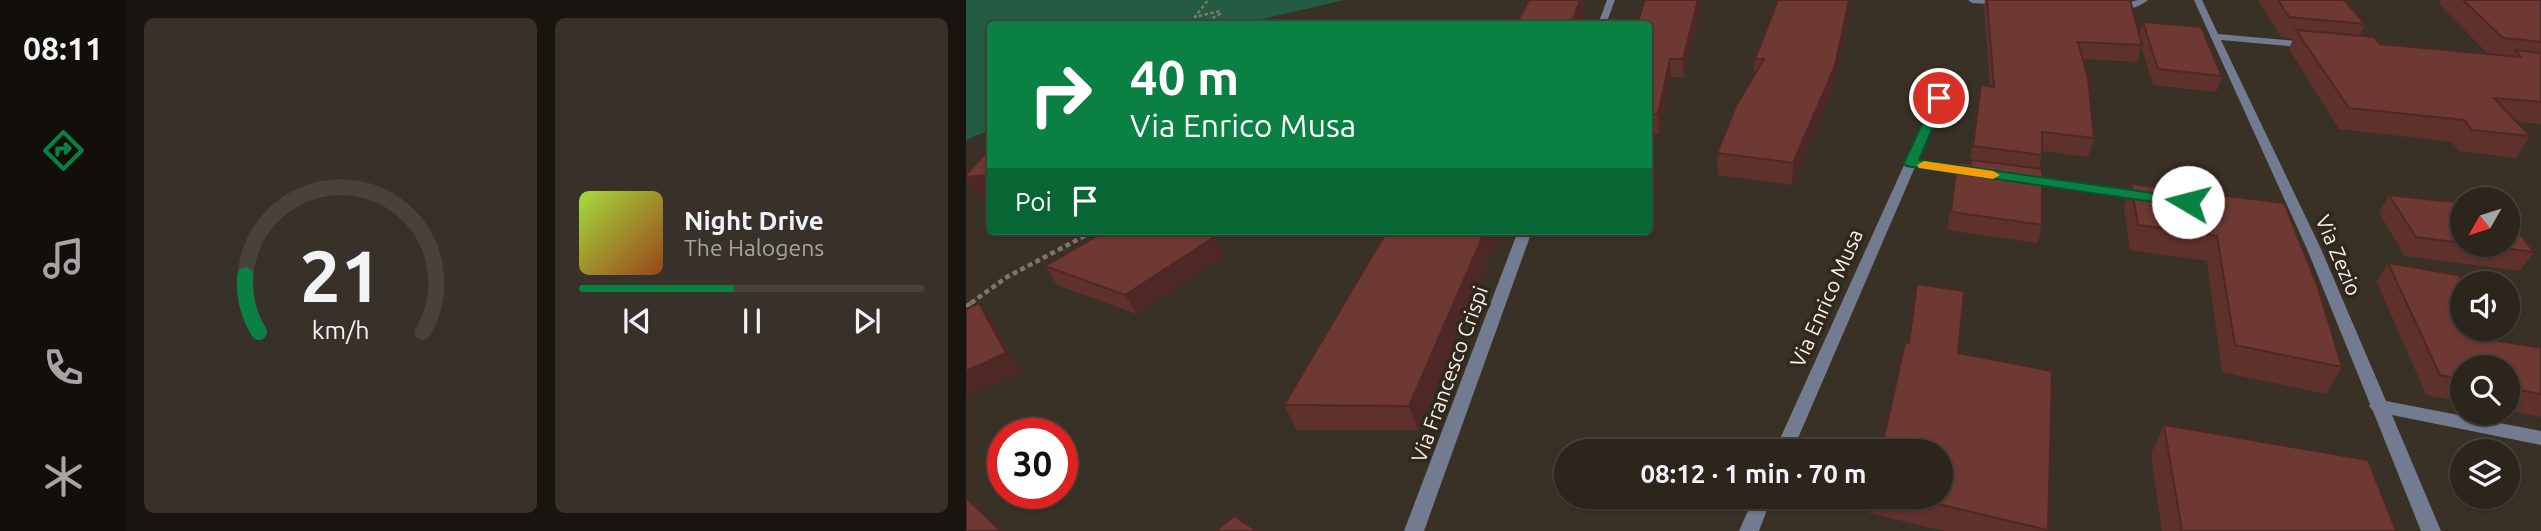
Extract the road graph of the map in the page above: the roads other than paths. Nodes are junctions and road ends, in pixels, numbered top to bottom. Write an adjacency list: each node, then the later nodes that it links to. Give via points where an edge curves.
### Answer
1 (1611, 0): 7 (street)
2 (1972, 0): 5 (street)
3 (2144, 0): 6 (street)
4 (2198, 0): 8 (street, Via Zezio)
5 (2013, 3)
6 (2105, 9)
7 (1603, 21)
8 (2213, 36): 9 (street); 16 (street, Via Zezio)
9 (2322, 46)
10 (1949, 77): 11 (street, Via Enrico Musa)
11 (1911, 163): 12 (street); 20 (street, Via Enrico Musa)
12 (1994, 175)
13 (2008, 177): 14 (street)
14 (2160, 198)
15 (2285, 216): 16 (street)
16 (2299, 218): 18 (street, Via Zezio)
17 (1524, 235): 22 (street, Via Francesco Crispi)
18 (2377, 406): 19 (street); 24 (street, Via Zezio)
19 (2541, 438)
20 (1789, 439)
21 (1758, 509): 23 (street)
22 (1414, 531)
23 (1749, 531)
24 (2431, 531)

